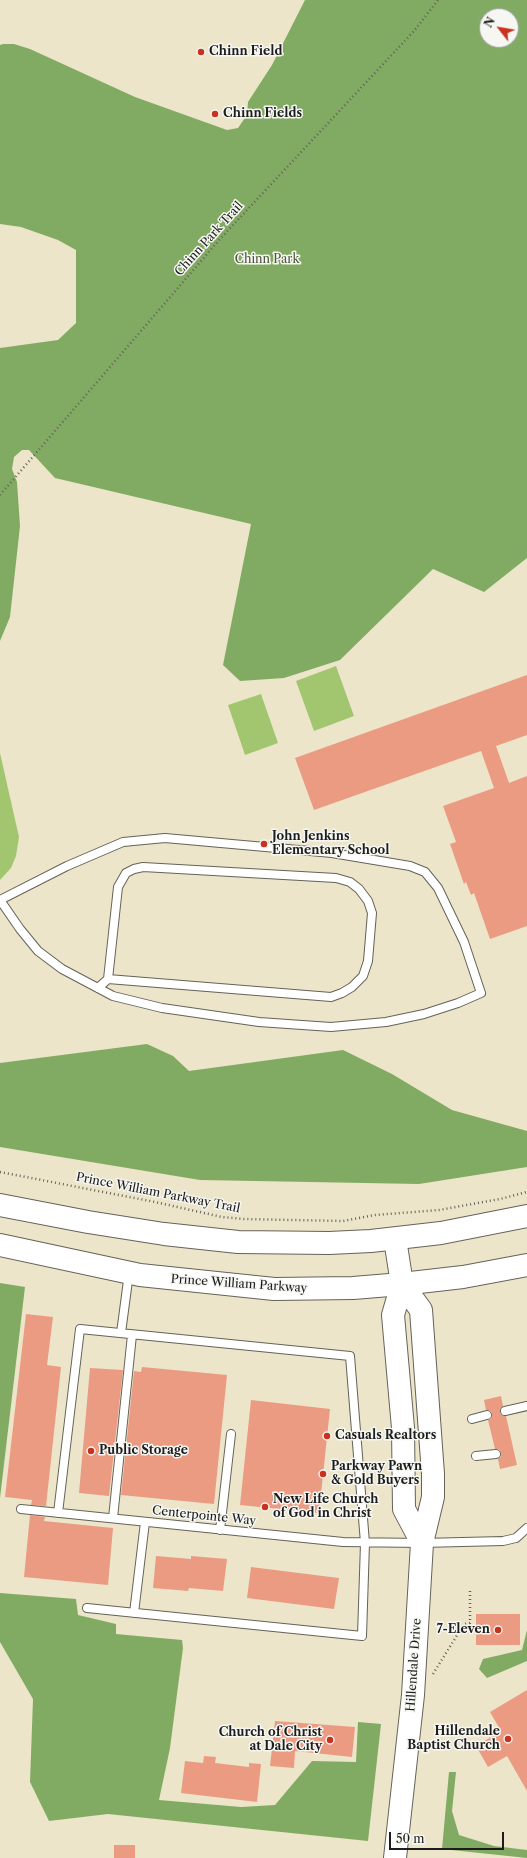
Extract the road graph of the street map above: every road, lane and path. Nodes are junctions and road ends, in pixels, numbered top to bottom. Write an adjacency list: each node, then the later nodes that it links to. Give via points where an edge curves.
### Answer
1 (438, 0): 2 (path, Chinn Park Trail, via 414,31 220,239)
2 (0, 495)
3 (0, 900): 5 (lane, via 38,951 62,969); 5 (lane, via 123,842 165,838 332,853 410,866 425,872 438,888 464,942 481,993 424,1014 386,1022 331,1027 259,1022 162,1008 113,996)
4 (108, 979): 4 (lane, via 331,997 352,987 362,976 368,960 372,913 368,901 359,889 350,882 336,878 142,867 124,876 118,887); 5 (lane)
5 (98, 988)
6 (0, 1172): 7 (path, Prince William Parkway Trail, via 244,1220 343,1221 374,1215 439,1210 500,1200)
7 (527, 1192)
8 (0, 1205): 10 (main road, via 164,1234 238,1242 329,1243)
9 (527, 1216): 10 (main road)
10 (395, 1239): 14 (main road, Hillendale Drive)
11 (0, 1245): 13 (main road, Prince William Parkway)
12 (527, 1265): 14 (main road, Prince William Parkway, via 463,1277)
13 (129, 1273): 14 (main road, Prince William Parkway, via 170,1280 274,1289 353,1288); 15 (lane)
14 (402, 1284): 31 (main road, Hillendale Drive, via 393,1315 403,1428 404,1509); 31 (main road, Hillendale Drive, via 421,1310 433,1489 432,1506)
15 (121, 1333): 16 (lane); 25 (lane, via 80,1329)
16 (132, 1335): 26 (lane); 30 (lane, via 350,1356)
17 (527, 1406): 18 (lane)
18 (504, 1411)
19 (487, 1415): 20 (lane)
20 (472, 1419)
21 (231, 1434): 29 (lane)
22 (496, 1454): 23 (lane)
23 (476, 1456)
24 (21, 1509): 25 (lane, Centerpointe Way)
25 (58, 1513): 26 (lane, Centerpointe Way)
26 (112, 1518): 27 (lane, Centerpointe Way)
27 (145, 1522): 29 (lane, Centerpointe Way); 34 (lane)
28 (527, 1528): 31 (lane, Centerpointe Way, via 516,1538 503,1540)
29 (220, 1530): 30 (lane, Centerpointe Way)
30 (365, 1543): 31 (lane, Centerpointe Way); 34 (lane, via 362,1636)
31 (422, 1543): 36 (main road, Hillendale Drive, via 414,1688)
32 (470, 1589): 35 (path, via 470,1623 464,1624)
33 (87, 1608): 34 (lane)
34 (134, 1612)
35 (433, 1675)
36 (395, 1858)

